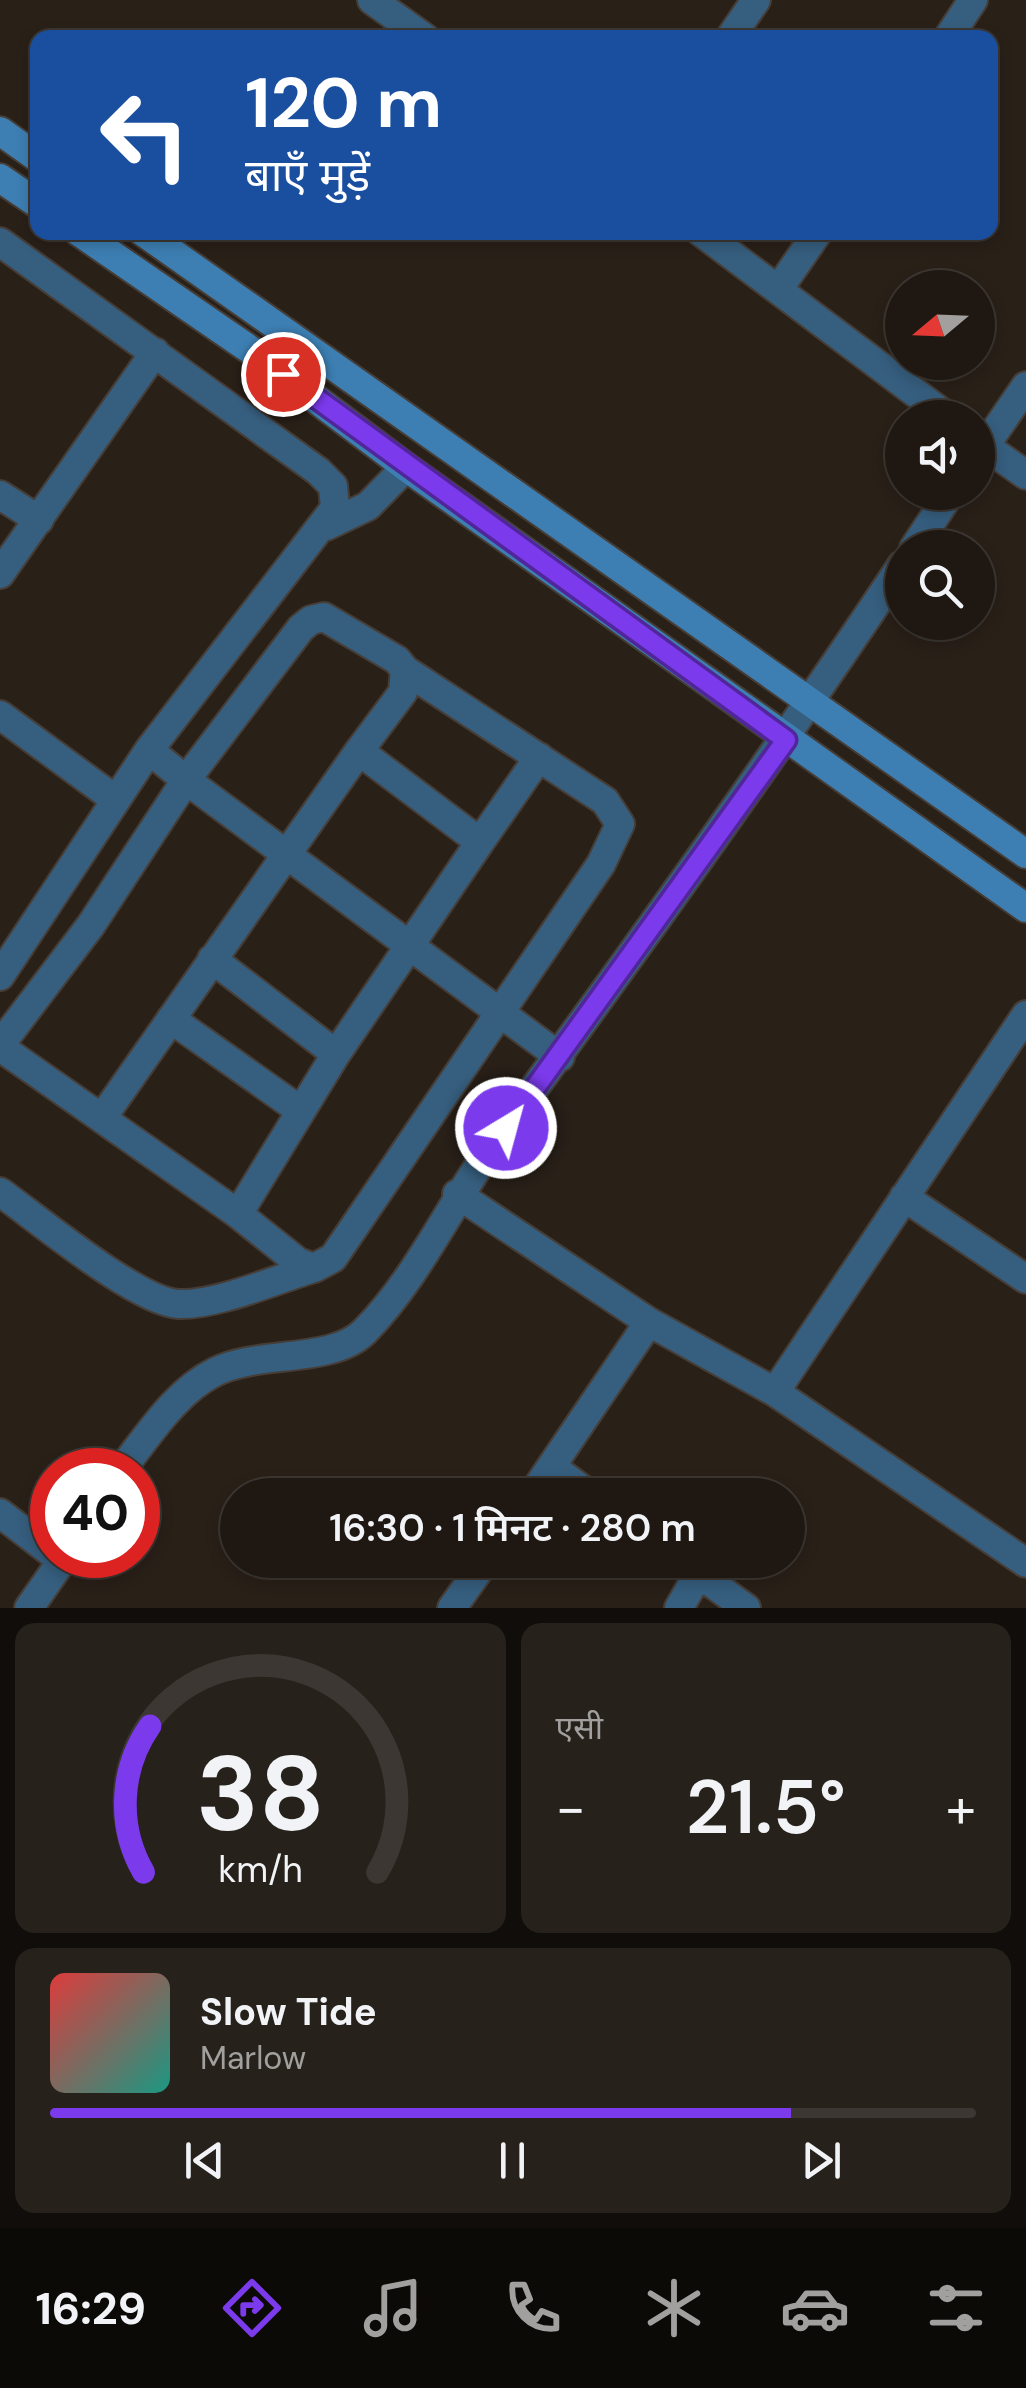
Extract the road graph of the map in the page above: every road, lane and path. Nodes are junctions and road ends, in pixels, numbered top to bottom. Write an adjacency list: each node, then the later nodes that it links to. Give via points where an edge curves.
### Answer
1 (372, 0): 4 (street)
2 (756, 0): 5 (street)
3 (973, 0): 6 (street)
4 (414, 30)
5 (735, 30)
6 (953, 30)
7 (0, 132): 8 (main road)
8 (30, 153)
9 (0, 178): 10 (main road)
10 (30, 199)
11 (91, 240): 22 (main road)
12 (154, 240): 30 (main road)
13 (712, 240): 16 (street)
14 (812, 240): 16 (street)
15 (0, 242): 17 (street)
16 (780, 287): 19 (street)
17 (155, 352): 25 (street); 26 (street, via 333,486 335,508)
18 (1026, 386): 20 (street)
19 (926, 400)
20 (995, 427)
21 (995, 456): 23 (street)
22 (406, 467): 26 (street, via 368,506); 32 (main road)
23 (1026, 475)
24 (0, 495): 25 (street)
25 (39, 520): 27 (street)
26 (326, 526): 33 (street)
27 (0, 574)
28 (885, 591): 30 (street)
29 (405, 670): 34 (street, via 403,692); 35 (street); 36 (street, via 338,624 311,620)
30 (810, 704): 32 (street); 39 (main road)
31 (0, 715): 37 (street)
32 (786, 740): 41 (main road); 50 (street)
33 (150, 750): 36 (street); 37 (street)
34 (359, 751): 38 (street); 40 (street)
35 (539, 757): 38 (street); 46 (street, via 605,801 620,824 602,864)
36 (186, 780): 40 (street); 48 (street, via 91,925)
37 (116, 800): 44 (street)
38 (480, 842): 42 (street)
39 (1026, 854)
40 (284, 856): 42 (street); 43 (street)
41 (1026, 908)
42 (410, 950): 46 (street); 49 (street)
43 (212, 959): 47 (street); 49 (street)
44 (0, 976)
45 (1026, 1015): 55 (street)
46 (500, 1016): 50 (street); 57 (street, via 341,1248)
47 (171, 1019): 51 (street); 52 (street)
48 (0, 1046): 52 (street)
49 (336, 1054): 51 (street)
50 (560, 1058): 54 (street)
51 (301, 1112): 56 (street)
52 (102, 1118): 56 (street)
53 (0, 1192): 57 (street, via 139,1289 178,1304)
54 (457, 1194): 59 (street); 61 (street, via 362,1336 336,1350 269,1356 214,1372 169,1409)
55 (904, 1197): 58 (street); 60 (street)
56 (238, 1214): 57 (street)
57 (314, 1268)
58 (1026, 1279)
59 (649, 1322): 60 (street); 62 (street)
60 (775, 1392): 67 (street)
61 (139, 1448)
62 (552, 1467): 63 (street); 64 (street)
63 (544, 1478)
64 (567, 1478)
65 (0, 1513): 66 (street)
66 (30, 1535)
67 (1026, 1563)
68 (46, 1578): 72 (street)
69 (473, 1578): 73 (street)
70 (687, 1578): 74 (street)
71 (705, 1578): 75 (street)
72 (29, 1608)
73 (452, 1608)
74 (679, 1608)
75 (746, 1608)

